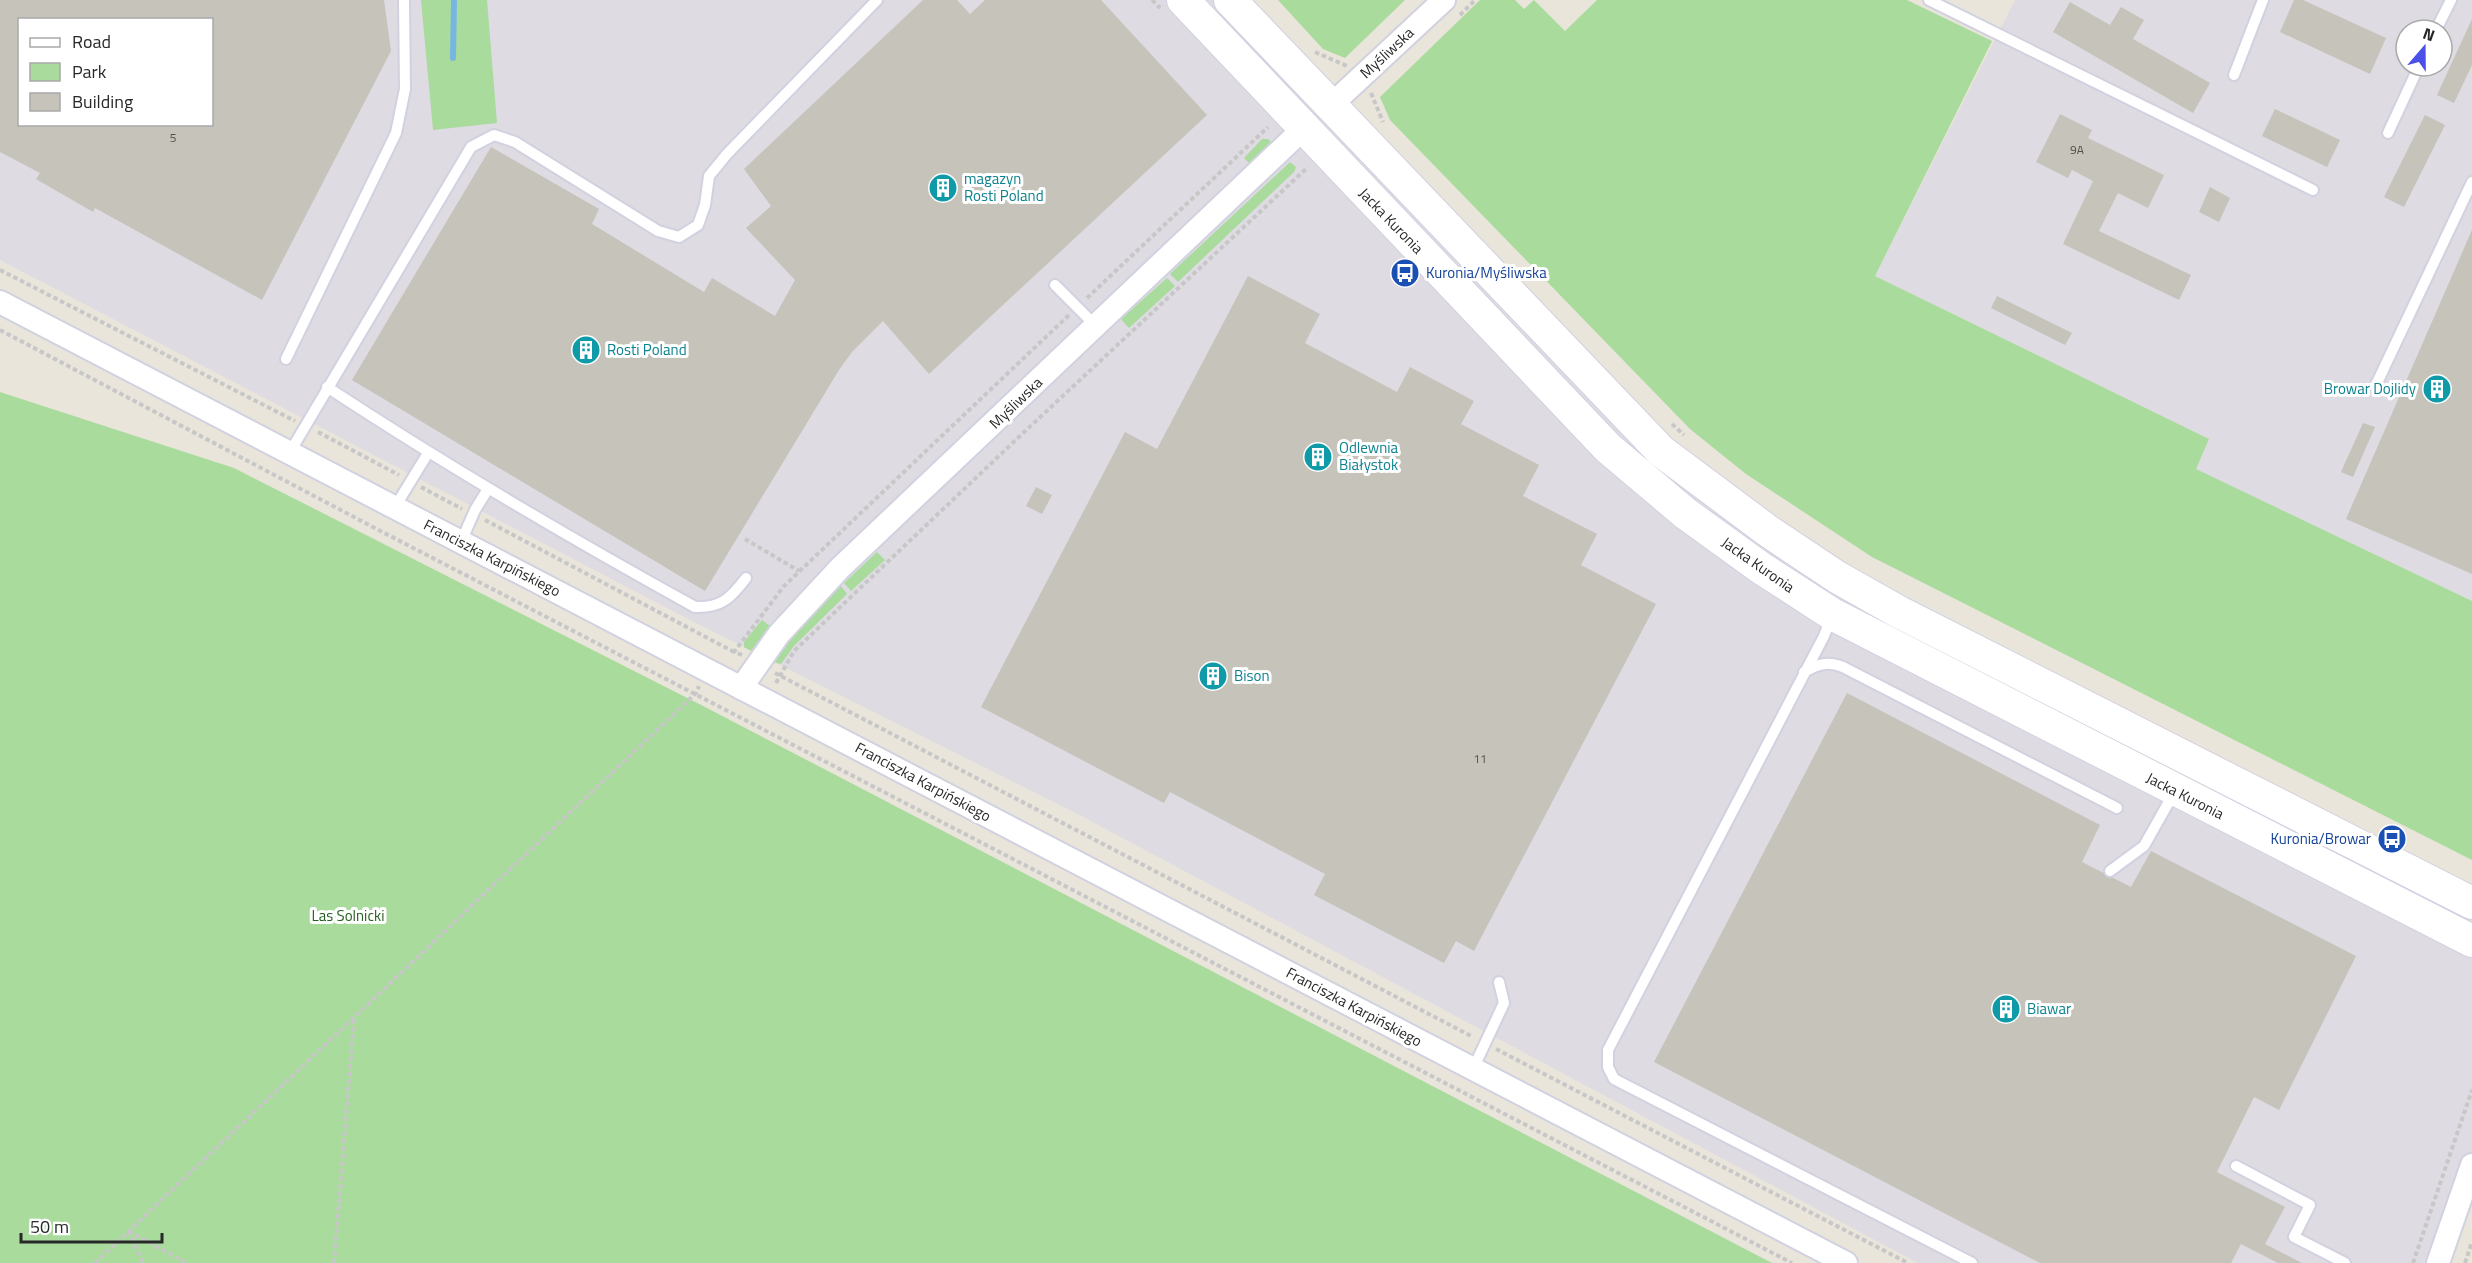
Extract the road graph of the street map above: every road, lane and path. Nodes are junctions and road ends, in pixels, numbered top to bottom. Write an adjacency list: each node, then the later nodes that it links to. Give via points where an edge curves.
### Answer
1 (404, 0): 28 (lane, via 405,88 396,133)
2 (877, 0): 29 (lane, via 727,154 709,176 698,225 679,237 658,231 515,142 494,135 471,147)
3 (1183, 0): 17 (main road, Jacka Kuronia)
4 (1230, 0): 14 (main road)
5 (1444, 0): 12 (street, Myśliwska)
6 (1929, 0): 21 (lane)
7 (2263, 0): 11 (lane)
8 (2451, 0): 9 (lane)
9 (2442, 18)
10 (1306, 43): 12 (path, via 1315,52 1354,69)
11 (2234, 75)
12 (1361, 77): 14 (street, Myśliwska); 15 (path)
13 (2413, 78): 18 (lane)
14 (1330, 106): 17 (main road); 57 (main road, via 1661,451 1768,531 1899,612)
15 (1383, 124)
16 (1268, 127): 25 (path)
17 (1303, 129): 26 (street, Myśliwska); 44 (main road, Jacka Kuronia, via 1608,448 1685,513)
18 (2388, 133)
19 (1308, 167): 49 (path, via 794,651)
20 (2472, 182): 30 (lane)
21 (2313, 190)
22 (0, 270): 32 (path)
23 (1055, 285): 25 (lane)
24 (0, 302): 34 (street, Franciszka Karpińskiego)
25 (1077, 307): 26 (lane); 42 (path)
26 (1096, 326): 46 (street, Myśliwska, via 840,568 779,634)
27 (0, 330): 51 (path)
28 (286, 359)
29 (327, 387): 32 (lane); 35 (lane)
30 (2375, 387)
31 (1670, 422): 33 (path)
32 (304, 425): 34 (lane); 36 (path)
33 (1686, 437)
34 (290, 452): 38 (street, Franciszka Karpińskiego)
35 (428, 453): 36 (lane); 37 (lane)
36 (410, 481): 38 (lane); 39 (path)
37 (488, 489): 39 (lane); 43 (lane, via 695,607 711,608 726,602)
38 (395, 507): 41 (street, Franciszka Karpińskiego)
39 (474, 515): 41 (lane); 45 (path)
40 (745, 539): 42 (path)
41 (462, 542): 47 (street, Franciszka Karpińskiego)
42 (799, 571): 45 (path)
43 (746, 578)
44 (1832, 614): 48 (lane); 54 (main road, Jacka Kuronia)
45 (734, 652): 46 (path)
46 (758, 663): 49 (path); 50 (street, Myśliwska)
47 (708, 669): 50 (street, Franciszka Karpińskiego); 51 (path)
48 (1803, 672): 55 (lane, via 1818,664 1843,667); 75 (lane, via 1608,1050 1608,1067 1614,1079)
49 (780, 675): 52 (path); 61 (path)
50 (741, 688): 52 (street, Franciszka Karpińskiego)
51 (696, 693): 53 (path); 60 (path)
52 (767, 700): 53 (path); 62 (street, Franciszka Karpińskiego)
53 (757, 724): 72 (path)
54 (2175, 791): 56 (lane, via 2144,846); 58 (main road, Jacka Kuronia)
55 (2117, 808)
56 (2110, 871)
57 (2472, 903)
58 (2472, 941)
59 (1498, 982): 61 (lane, via 1504,1003)
60 (354, 1017): 66 (path); 71 (path)
61 (1485, 1043): 62 (lane); 74 (path)
62 (1473, 1069): 73 (street, Franciszka Karpińskiego)
63 (2472, 1090): 77 (path)
64 (2472, 1165): 78 (street)
65 (2236, 1166): 76 (lane, via 2310,1205 2294,1237)
66 (129, 1231): 68 (path); 69 (path); 70 (path)
67 (2472, 1242): 79 (path)
68 (95, 1263)
69 (143, 1263)
70 (186, 1263)
71 (334, 1263)
72 (1792, 1263)
73 (1846, 1263)
74 (1908, 1263)
75 (1972, 1263)
76 (2345, 1263)
77 (2413, 1263)
78 (2438, 1263)
79 (2465, 1263)

